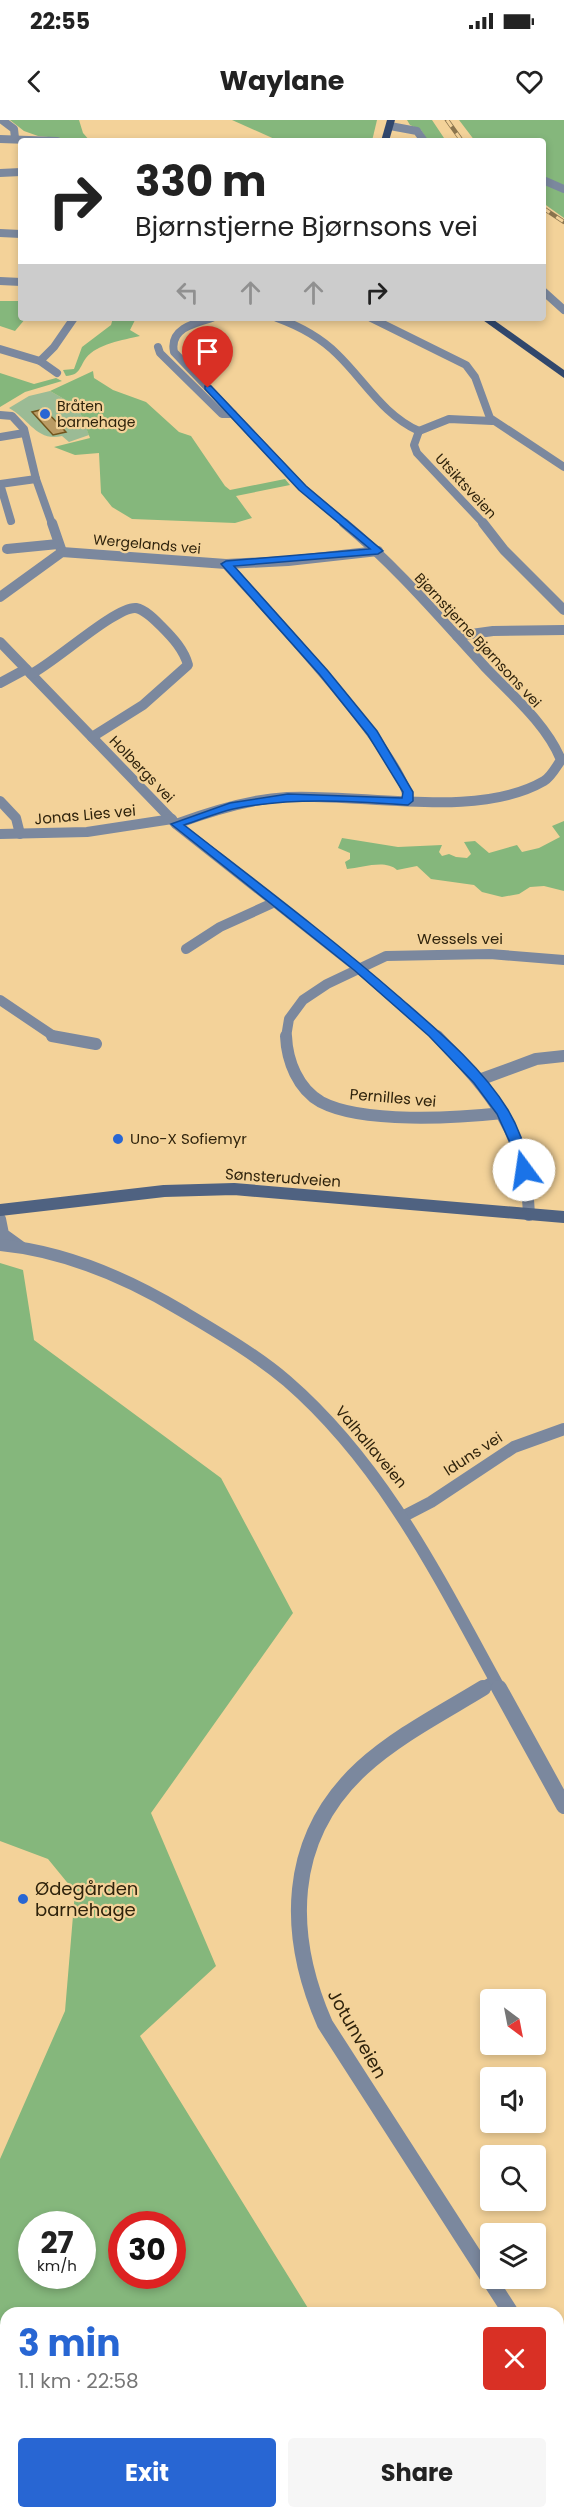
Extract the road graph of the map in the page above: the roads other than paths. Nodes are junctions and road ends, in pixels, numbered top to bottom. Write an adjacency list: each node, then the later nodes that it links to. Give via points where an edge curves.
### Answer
1 (3, 120): 3 (street, via 13,126)
2 (390, 123): 5 (main road); 6 (street, via 417,131)
3 (15, 138): 4 (street); 7 (street)
4 (18, 138)
5 (386, 138)
6 (422, 138)
7 (0, 139)
8 (18, 172): 9 (street)
9 (0, 173)
10 (546, 181): 11 (street)
11 (564, 189)
12 (0, 233): 13 (street)
13 (18, 234)
14 (0, 281): 15 (street)
15 (18, 282)
16 (546, 294): 17 (street)
17 (564, 310)
18 (72, 321): 25 (street, via 50,355)
19 (204, 321): 28 (street, Bjørnstjerne Bjørnsons vei, via 182,329 171,345)
20 (283, 321): 31 (street, via 328,346 394,418)
21 (376, 321): 30 (street, via 472,369 483,406)
22 (489, 321): 27 (main road)
23 (158, 347): 28 (street, Bjørnstjerne Bjørnsons vei, via 222,414)
24 (0, 349): 25 (street)
25 (40, 361): 26 (street)
26 (57, 374)
27 (564, 375)
28 (234, 414): 39 (street, Bjørnstjerne Bjørnsons vei, via 303,488)
29 (0, 415): 32 (street, via 17,419)
30 (492, 421): 31 (street, via 449,419); 34 (street)
31 (419, 431): 42 (street, Utsiktsveien, via 414,445 417,453 482,521 508,555)
32 (24, 433): 33 (street); 35 (street)
33 (0, 437)
34 (564, 467)
35 (36, 479): 36 (street, via 0,484); 37 (street)
36 (11, 521)
37 (60, 548): 38 (street, Wergelands vei); 40 (street, Wergelands vei); 41 (street)
38 (7, 549)
39 (378, 551): 40 (street, Wergelands vei); 44 (street, Bjørnstjerne Bjørnsons vei)
40 (226, 564): 50 (street, via 373,734 408,792)
41 (0, 597)
42 (564, 610)
43 (564, 630): 44 (street)
44 (457, 636): 50 (street, Bjørnstjerne Bjørnsons vei, via 556,747 560,765 556,773 537,787 507,796 471,801)
45 (0, 642): 46 (street, Holbergs vei)
46 (29, 672): 47 (street); 48 (street, Holbergs vei); 48 (street, via 46,667 118,613 135,608 151,616 181,648 188,665)
47 (0, 683)
48 (92, 737): 51 (street, Holbergs vei)
49 (0, 801): 53 (street, via 16,818)
50 (408, 801): 51 (street, Bjørnstjerne Bjørnsons vei, via 288,797 230,806)
51 (174, 821): 53 (street, Jonas Lies vei); 54 (street, Holbergs vei)
52 (0, 834): 53 (street, Jonas Lies vei)
53 (20, 834)
54 (275, 902): 55 (street, via 220,927); 57 (street, Holbergs vei)
55 (186, 950)
56 (564, 960): 57 (street, Wessels vei, via 431,953 386,956)
57 (358, 968): 61 (street, Holbergs vei, via 434,1034); 62 (street, Pernilles vei, via 307,994 289,1015 288,1056 296,1076 312,1094 334,1107 370,1113 448,1117)
58 (0, 1000): 59 (street, via 58,1039)
59 (96, 1044)
60 (564, 1056): 61 (street, via 536,1059)
61 (479, 1080): 62 (street, Holbergs vei)
62 (503, 1113): 64 (street, Holbergs vei, via 519,1149)
63 (0, 1210): 64 (main road, Sønsterudveien, via 221,1188)
64 (529, 1215): 65 (main road, Sønsterudveien)
65 (564, 1216)
66 (0, 1219): 68 (street, Valhallaveien, via 3,1234)
67 (0, 1245): 68 (street, Valhallaveien)
68 (22, 1247): 70 (street, Valhallaveien, via 71,1260 138,1287 243,1347 328,1420)
69 (564, 1429): 70 (street, Iduns vei, via 514,1447)
70 (404, 1516): 71 (street, Valhallaveien)
71 (495, 1681): 72 (street, Valhallaveien); 73 (street, Jotunveien, via 374,1759 340,1791 317,1827 305,1859 297,1925 303,1973 325,2024)
72 (564, 1806)
73 (507, 2307)

